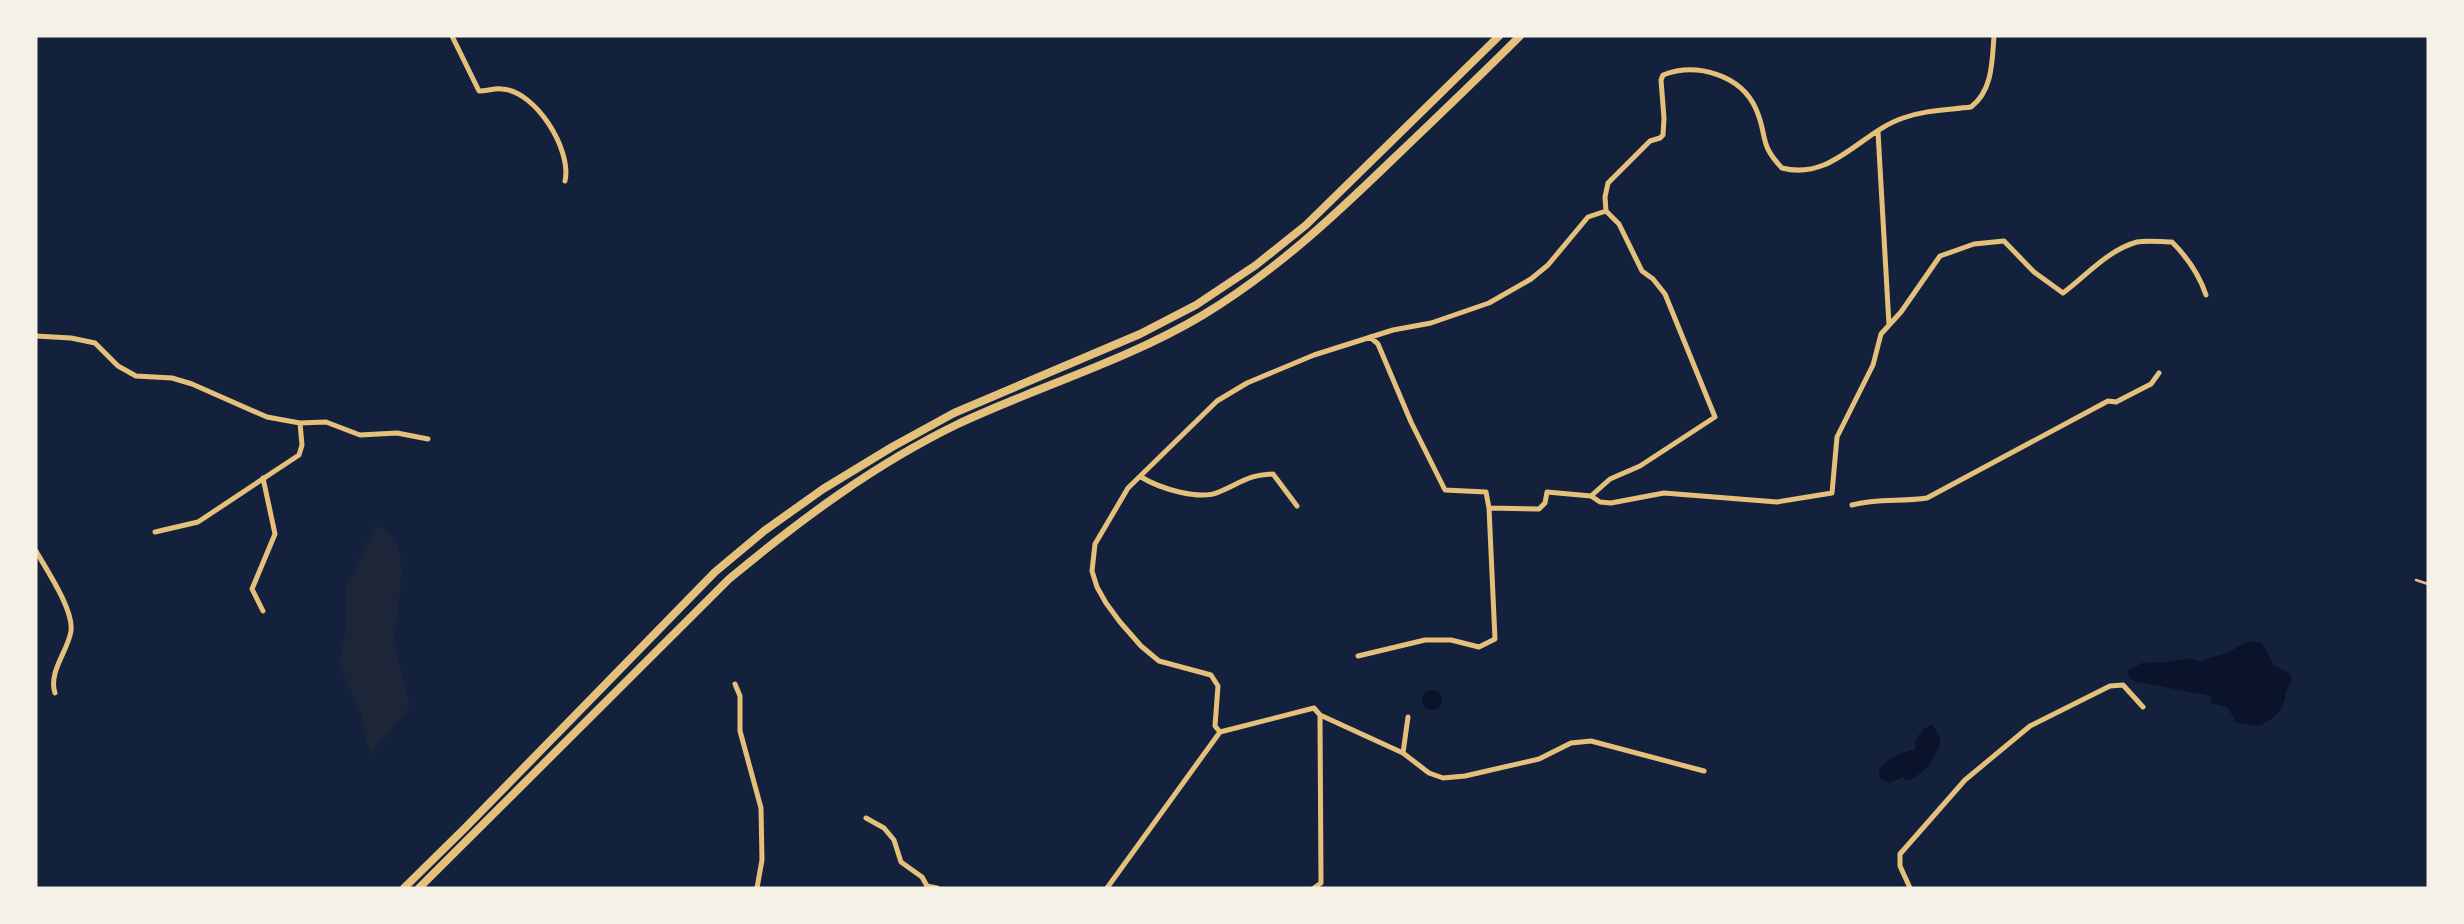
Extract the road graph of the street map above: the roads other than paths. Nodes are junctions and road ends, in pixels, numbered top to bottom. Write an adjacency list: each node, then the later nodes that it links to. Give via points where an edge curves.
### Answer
1 (452, 36): 6 (street, via 479,91 503,89 525,98 538,108 565,157)
2 (1499, 36): 36 (main road, via 1306,225 1256,265 1196,305 1140,334 954,413 823,489 764,531 715,572)
3 (1520, 36): 37 (main road, via 1314,235 1265,274 1202,316 1146,345 959,424 895,458 826,503 763,551 729,579)
4 (1994, 36): 5 (street, via 1992,68 1978,101 1971,107 1936,109 1902,118)
5 (1878, 132): 7 (street, via 1824,166 1799,170 1782,168 1767,152 1757,111 1741,89 1719,74 1688,71 1667,74 1661,80 1662,134 1608,183); 9 (street)
6 (565, 180)
7 (1606, 211): 11 (street, via 1588,217 1548,266 1489,303 1431,323); 17 (street, via 1619,224 1642,271 1665,294 1715,417 1640,466 1610,479)
8 (2206, 295): 9 (street, via 2201,278 2172,242 2138,242 2106,256 2064,293 2034,272 2004,241 1974,244 1940,256)
9 (1889, 325): 17 (street, via 1882,334 1873,365 1838,438 1832,493 1777,502 1664,493 1611,503 1600,502)
10 (36, 336): 13 (street, via 95,343 118,366 136,376 172,378 267,417)
11 (1370, 337): 15 (street, via 1314,355 1247,383 1216,401); 20 (street, via 1378,344 1410,422 1445,490 1486,492)
12 (2159, 373): 18 (street, via 2151,384 2116,402 2108,401 1927,498 1868,500)
13 (300, 423): 14 (street, via 326,422 360,435 397,433); 16 (street, via 302,445 299,455)
14 (428, 439)
15 (1141, 476): 19 (street, via 1167,490 1207,494 1217,493 1249,476 1273,474); 32 (street, via 1128,488 1100,534 1092,558 1092,571 1106,604 1141,646 1159,661 1211,675 1218,686 1215,726)
16 (263, 478): 21 (street, via 198,522); 25 (street, via 274,534 252,589)
17 (1591, 496): 20 (street, via 1547,492 1545,503 1539,509)
18 (1852, 505)
19 (1297, 506)
20 (1489, 508): 26 (street, via 1495,639 1479,646 1451,640 1425,640)
21 (155, 532)
22 (36, 550): 28 (street, via 70,614 71,630 53,679)
23 (2416, 580): 24 (lane)
24 (2428, 584)
25 (263, 611)
26 (1358, 656)
27 (734, 684): 38 (street, via 740,696 740,731 761,808 762,860)
28 (55, 693)
29 (2143, 706): 42 (street, via 2123,685 2110,686 2030,726 1965,780 1900,854 1900,866)
30 (1320, 715): 32 (street, via 1314,708); 33 (street); 41 (street, via 1321,883)
31 (1408, 716): 33 (street)
32 (1220, 732): 40 (street)
33 (1403, 753): 34 (street, via 1429,773 1443,778 1539,759 1571,743 1591,741)
34 (1704, 771)
35 (866, 818): 39 (street, via 884,828 894,840 901,862 922,877 928,886)
36 (404, 888)
37 (419, 888)
38 (758, 888)
39 (937, 888)
40 (1107, 888)
41 (1314, 888)
42 (1910, 888)

